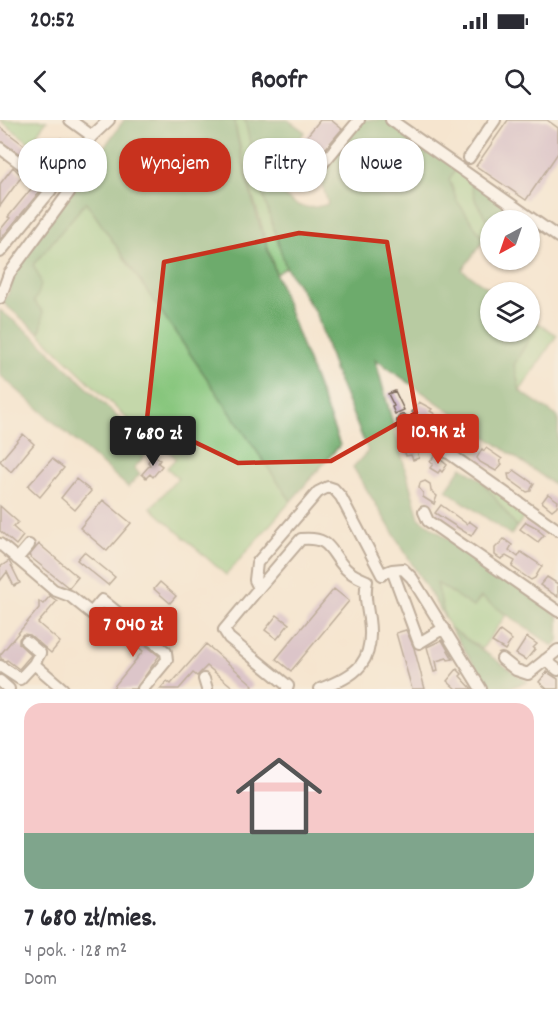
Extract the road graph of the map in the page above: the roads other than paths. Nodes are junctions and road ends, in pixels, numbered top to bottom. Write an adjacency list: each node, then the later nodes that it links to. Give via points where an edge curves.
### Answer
1 (70, 120): 6 (street)
2 (109, 120): 6 (street)
3 (359, 120): 8 (street)
4 (391, 120): 10 (street)
5 (495, 120): 9 (street)
6 (92, 136): 12 (street, via 76,160 70,191 9,274)
7 (0, 148): 11 (street, via 51,190)
8 (327, 158)
9 (469, 158)
10 (558, 237)
11 (0, 252)
12 (0, 298)
13 (403, 421): 16 (street)
14 (424, 512): 25 (street, via 428,521)
15 (290, 526): 17 (street); 22 (street, via 318,492 328,487 334,489); 24 (street, via 257,563)
16 (558, 530)
17 (301, 539): 23 (street, via 324,542 344,567); 24 (street)
18 (0, 544): 20 (street)
19 (29, 545): 20 (street)
20 (17, 559): 38 (street, via 54,590 70,596 91,613 102,600 166,652 167,660)
21 (393, 570): 22 (street); 26 (street, via 403,569 412,578); 26 (street, via 420,643)
22 (382, 575): 23 (street)
23 (367, 581): 35 (street, via 368,654)
24 (258, 588): 39 (street, via 224,630)
25 (558, 611)
26 (444, 628): 41 (street)
27 (26, 641): 31 (street, via 40,653)
28 (558, 650): 30 (street)
29 (502, 659): 30 (street, via 528,674)
30 (545, 660): 33 (street)
31 (34, 664): 32 (street, via 20,679); 37 (street)
32 (0, 666)
33 (558, 670)
34 (0, 681): 36 (street)
35 (338, 686): 40 (street)
36 (9, 689)
37 (63, 689)
38 (143, 689)
39 (287, 689)
40 (320, 689)
41 (481, 689)

